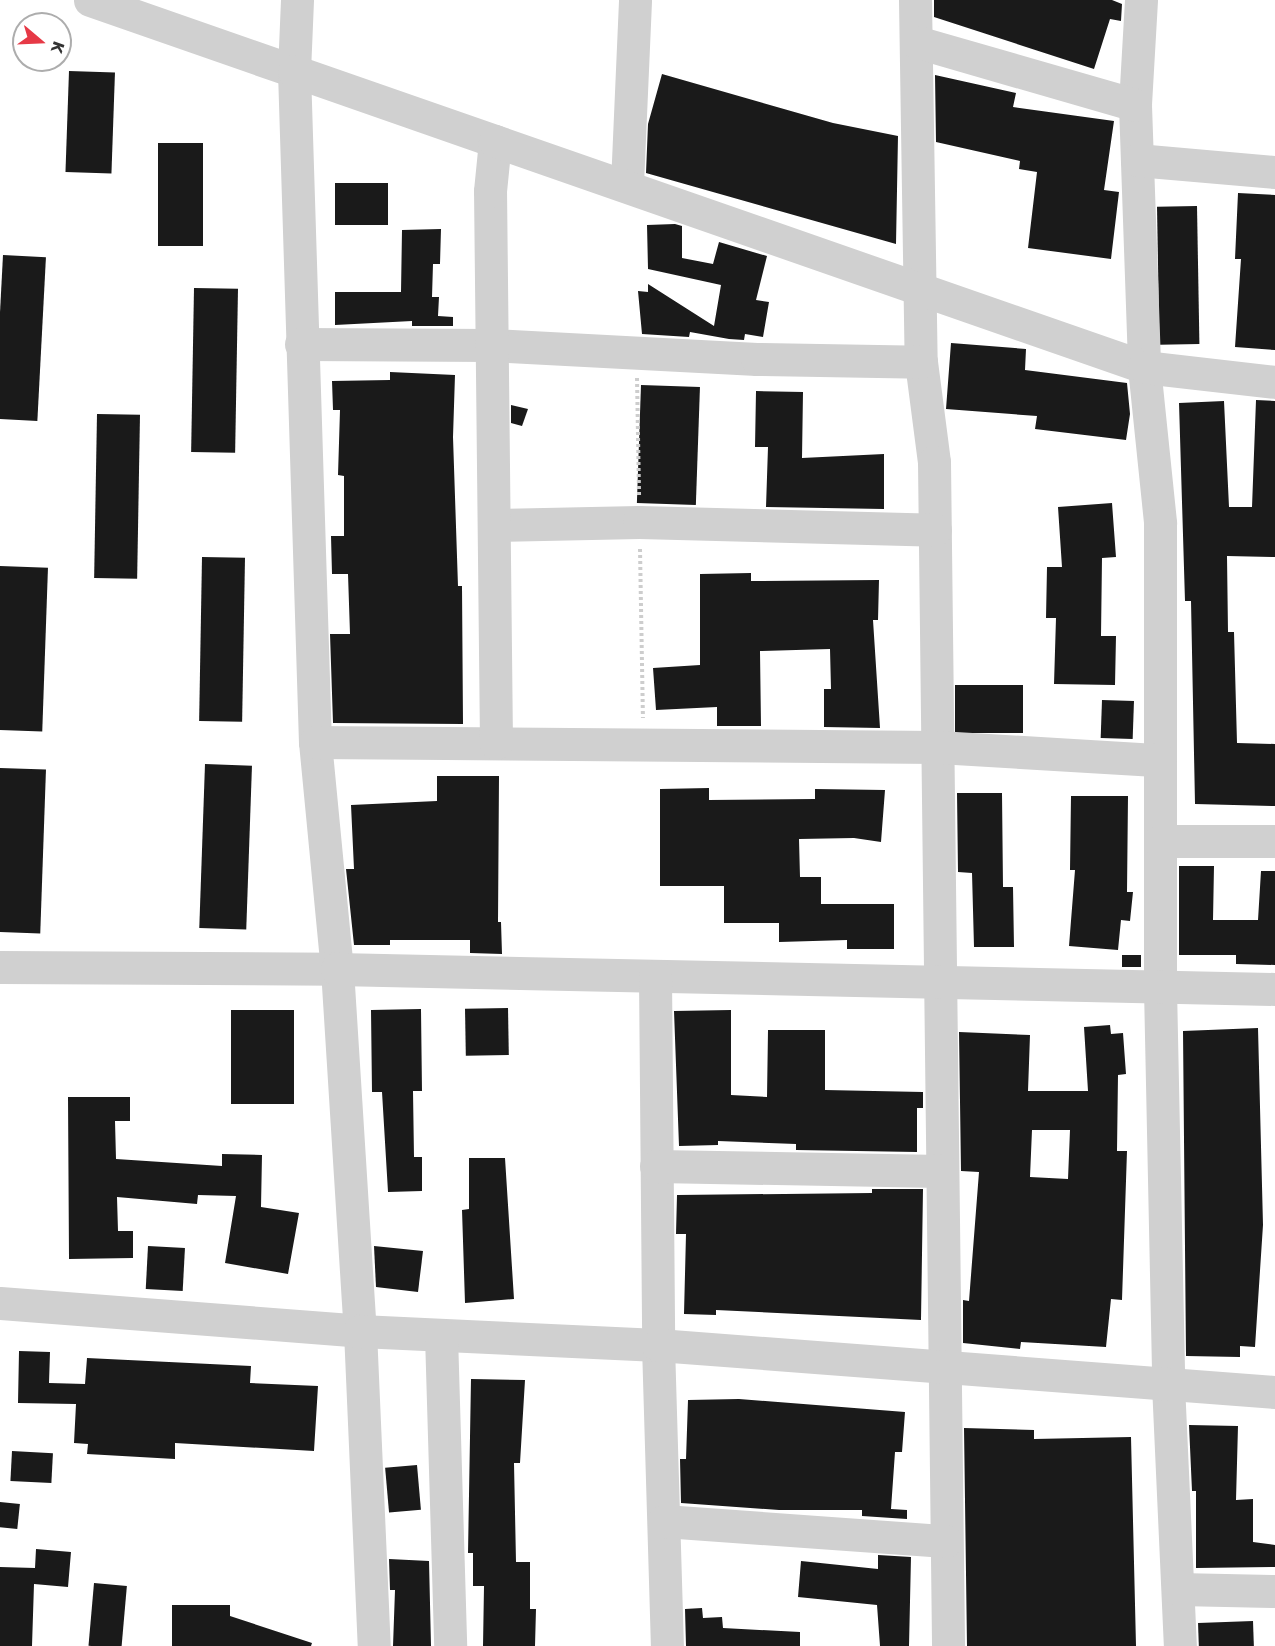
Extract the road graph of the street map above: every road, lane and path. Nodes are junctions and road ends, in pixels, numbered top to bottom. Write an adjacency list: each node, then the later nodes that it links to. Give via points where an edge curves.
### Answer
1 (90, 0): 7 (street)
2 (297, 0): 7 (street)
3 (635, 0): 12 (street)
4 (915, 0): 6 (street)
5 (1141, 0): 8 (street)
6 (916, 42): 8 (street); 13 (street)
7 (294, 71): 9 (street); 14 (street)
8 (1135, 105): 10 (street)
9 (495, 141): 12 (street); 15 (street, via 490,191)
10 (1137, 160): 11 (street); 17 (street)
11 (1275, 172)
12 (627, 184): 13 (street)
13 (921, 287): 16 (street); 17 (street)
14 (301, 344): 15 (street); 21 (street)
15 (491, 345): 16 (street, via 757,359); 19 (street)
16 (921, 362): 20 (street, via 934,462)
17 (1144, 367): 18 (street); 24 (street, via 1160,523)
18 (1275, 382)
19 (494, 525): 20 (street, via 639,522); 22 (street)
20 (935, 530): 23 (street)
21 (315, 742): 22 (street); 28 (street)
22 (496, 744): 23 (street)
23 (938, 747): 24 (street); 30 (street)
24 (1160, 760): 25 (street)
25 (1160, 841): 26 (street); 31 (street)
26 (1275, 841)
27 (0, 967): 28 (street)
28 (337, 969): 29 (street); 36 (street)
29 (655, 976): 30 (street); 33 (street)
30 (942, 983): 31 (street); 34 (street)
31 (1160, 988): 32 (street); 40 (street)
32 (1275, 989)
33 (656, 1166): 34 (street); 38 (street)
34 (942, 1171): 39 (street)
35 (0, 1303): 36 (street)
36 (360, 1330): 37 (street); 46 (street)
37 (441, 1335): 38 (street); 47 (street)
38 (658, 1345): 39 (street); 42 (street)
39 (943, 1366): 40 (street); 43 (street)
40 (1168, 1384): 41 (street); 44 (street)
41 (1275, 1392)
42 (664, 1521): 43 (street); 48 (street)
43 (945, 1541): 49 (street)
44 (1178, 1589): 45 (street); 50 (street)
45 (1275, 1591)
46 (374, 1646)
47 (450, 1646)
48 (667, 1646)
49 (948, 1646)
50 (1180, 1646)

